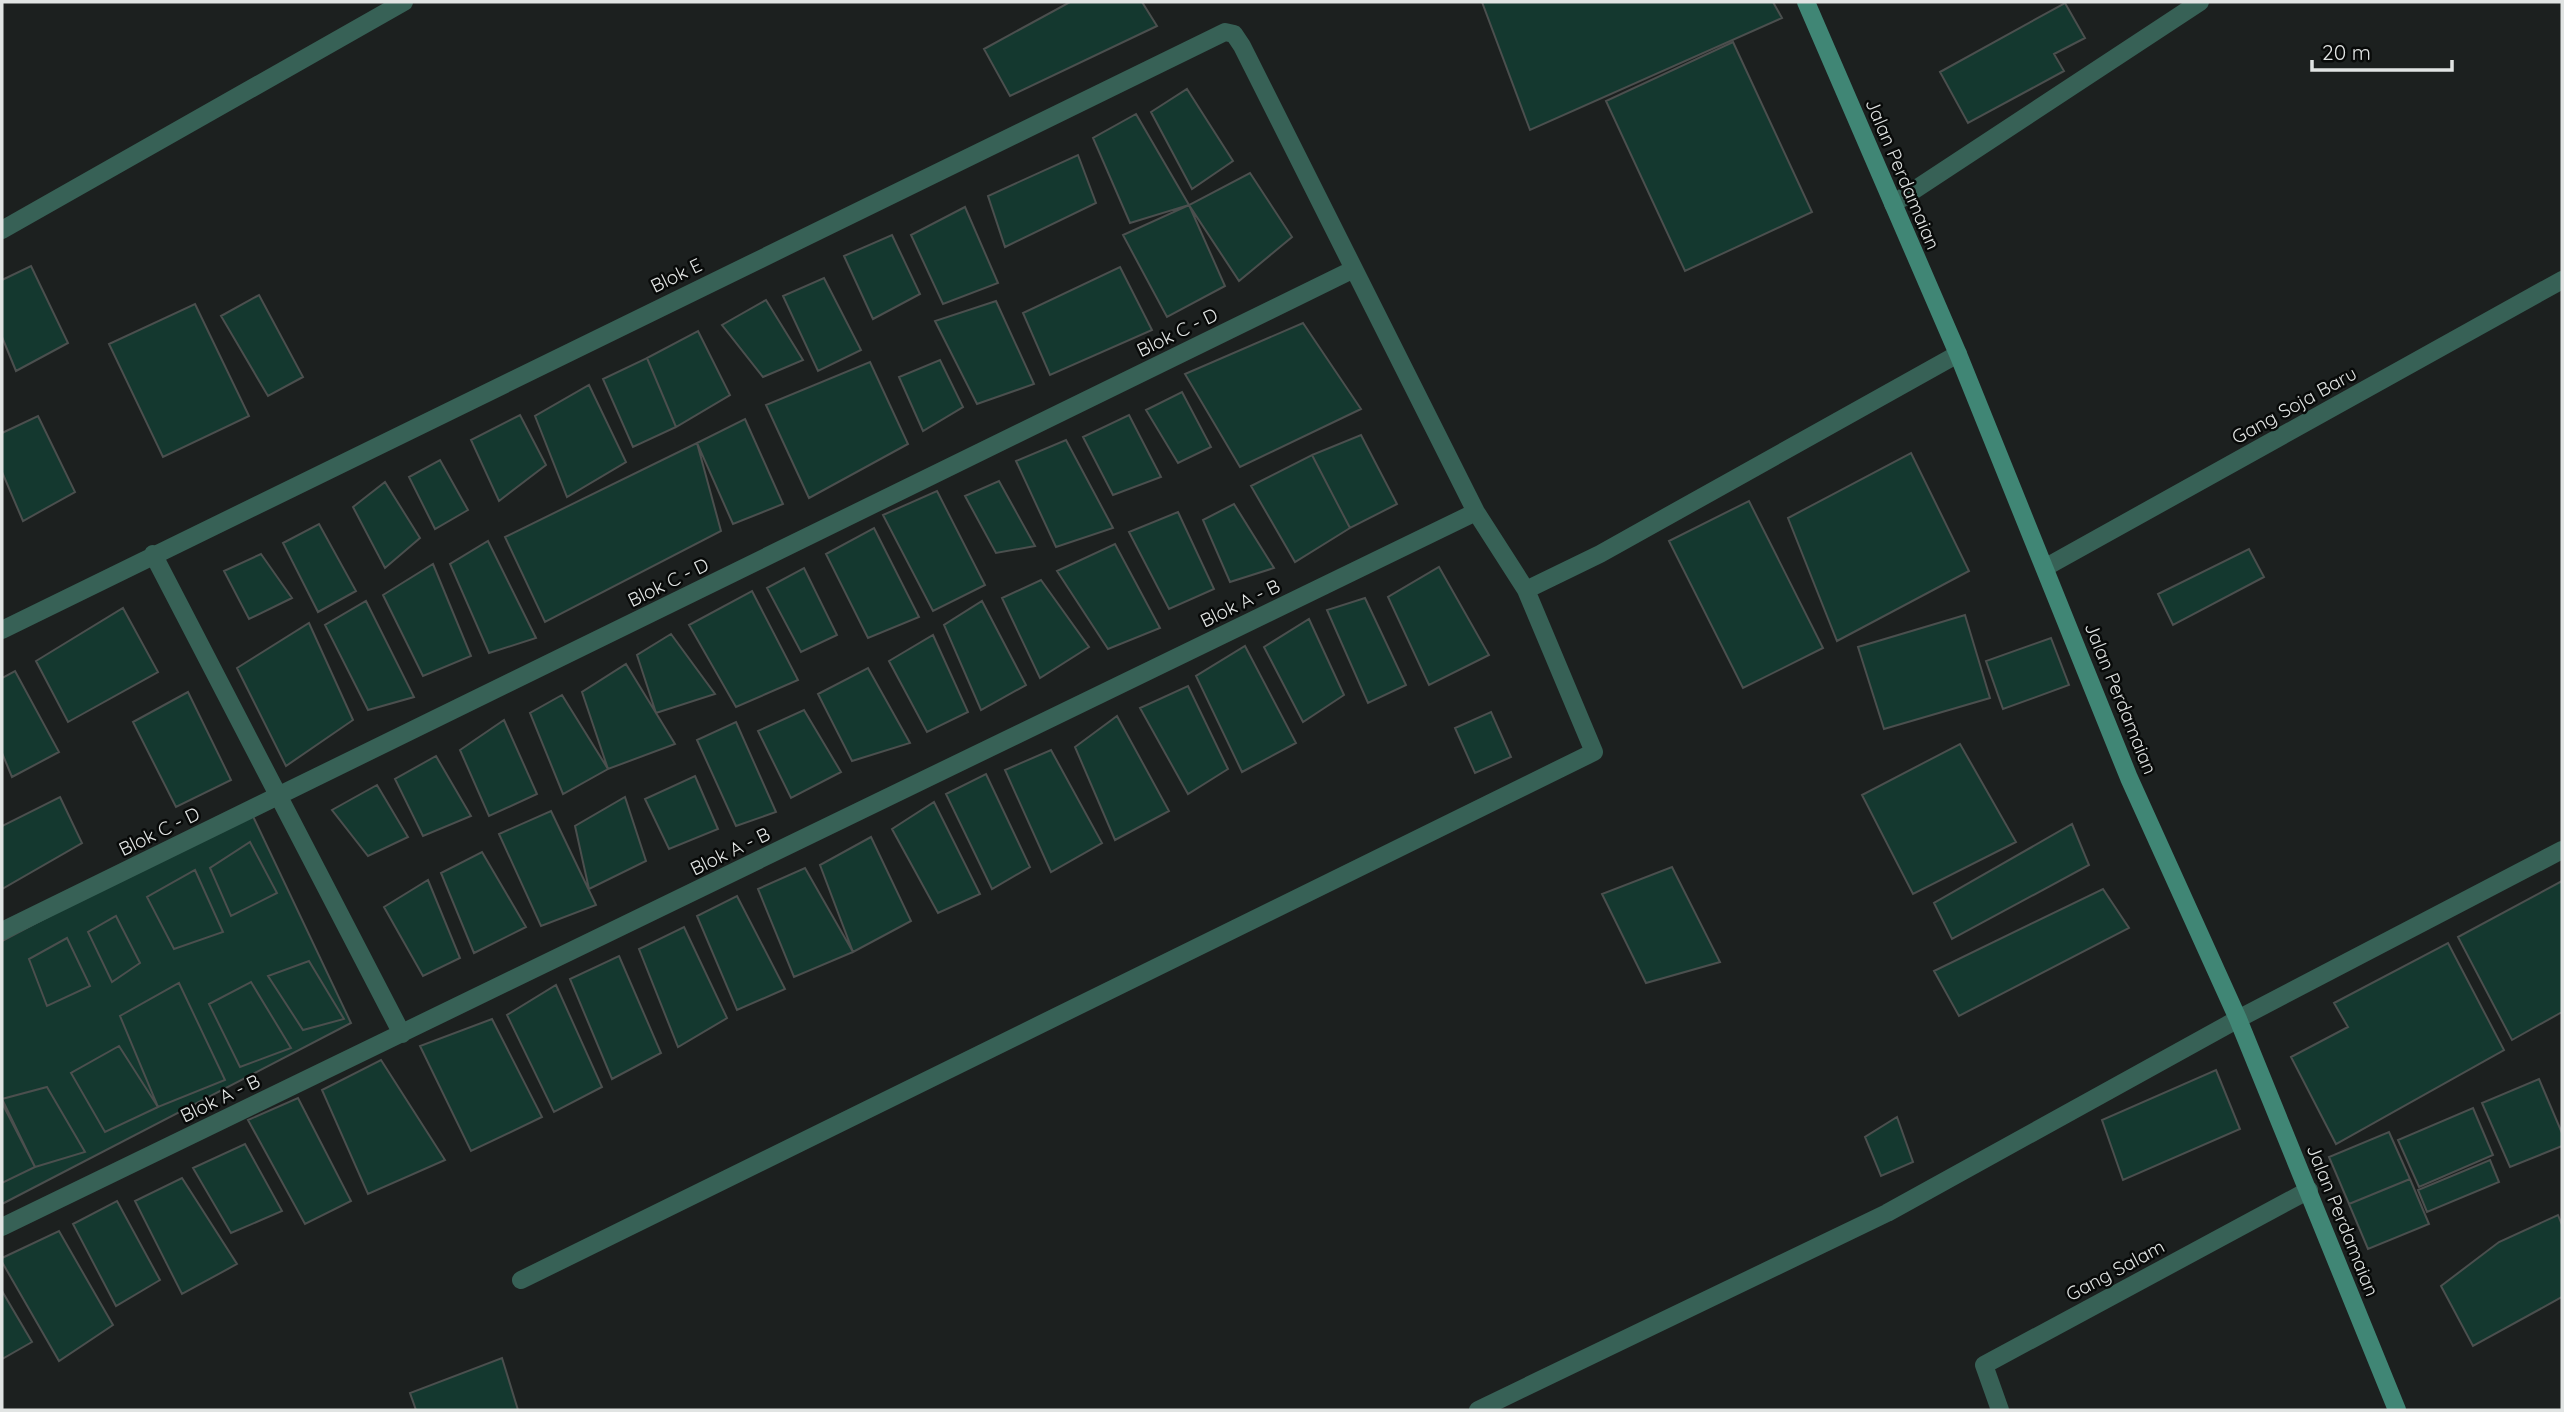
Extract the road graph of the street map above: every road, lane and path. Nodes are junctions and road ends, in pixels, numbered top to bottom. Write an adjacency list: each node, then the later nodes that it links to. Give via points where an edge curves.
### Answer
1 (404, 2): 5 (street)
2 (1806, 2): 4 (street, Jalan Perdamaian)
3 (2200, 2): 4 (street)
4 (1893, 204): 8 (street, Jalan Perdamaian)
5 (2, 230)
6 (1352, 270): 9 (street); 10 (street, Blok E, via 1242,46 1234,34 1225,32); 14 (street, Blok C - D)
7 (2562, 280): 11 (street, Gang Soja Baru)
8 (1958, 354): 11 (street, Jalan Perdamaian); 12 (street, via 1600,554)
9 (1476, 512): 12 (street); 18 (street, Blok A - B)
10 (153, 554): 13 (street, Blok E); 14 (street)
11 (2046, 567): 17 (street, Jalan Perdamaian, via 2129,778)
12 (1526, 590): 21 (street, via 1594,752)
13 (2, 630)
14 (277, 796): 16 (street, Blok C - D); 18 (street)
15 (2562, 850): 17 (street)
16 (2, 931)
17 (2238, 1019): 19 (street, Jalan Perdamaian); 22 (street, via 1887,1213)
18 (402, 1034): 20 (street, Blok A - B)
19 (2309, 1190): 23 (street, Gang Salam, via 1984,1364); 24 (street, Jalan Perdamaian)
20 (2, 1227)
21 (521, 1280)
22 (1478, 1410)
23 (2000, 1410)
24 (2397, 1410)

